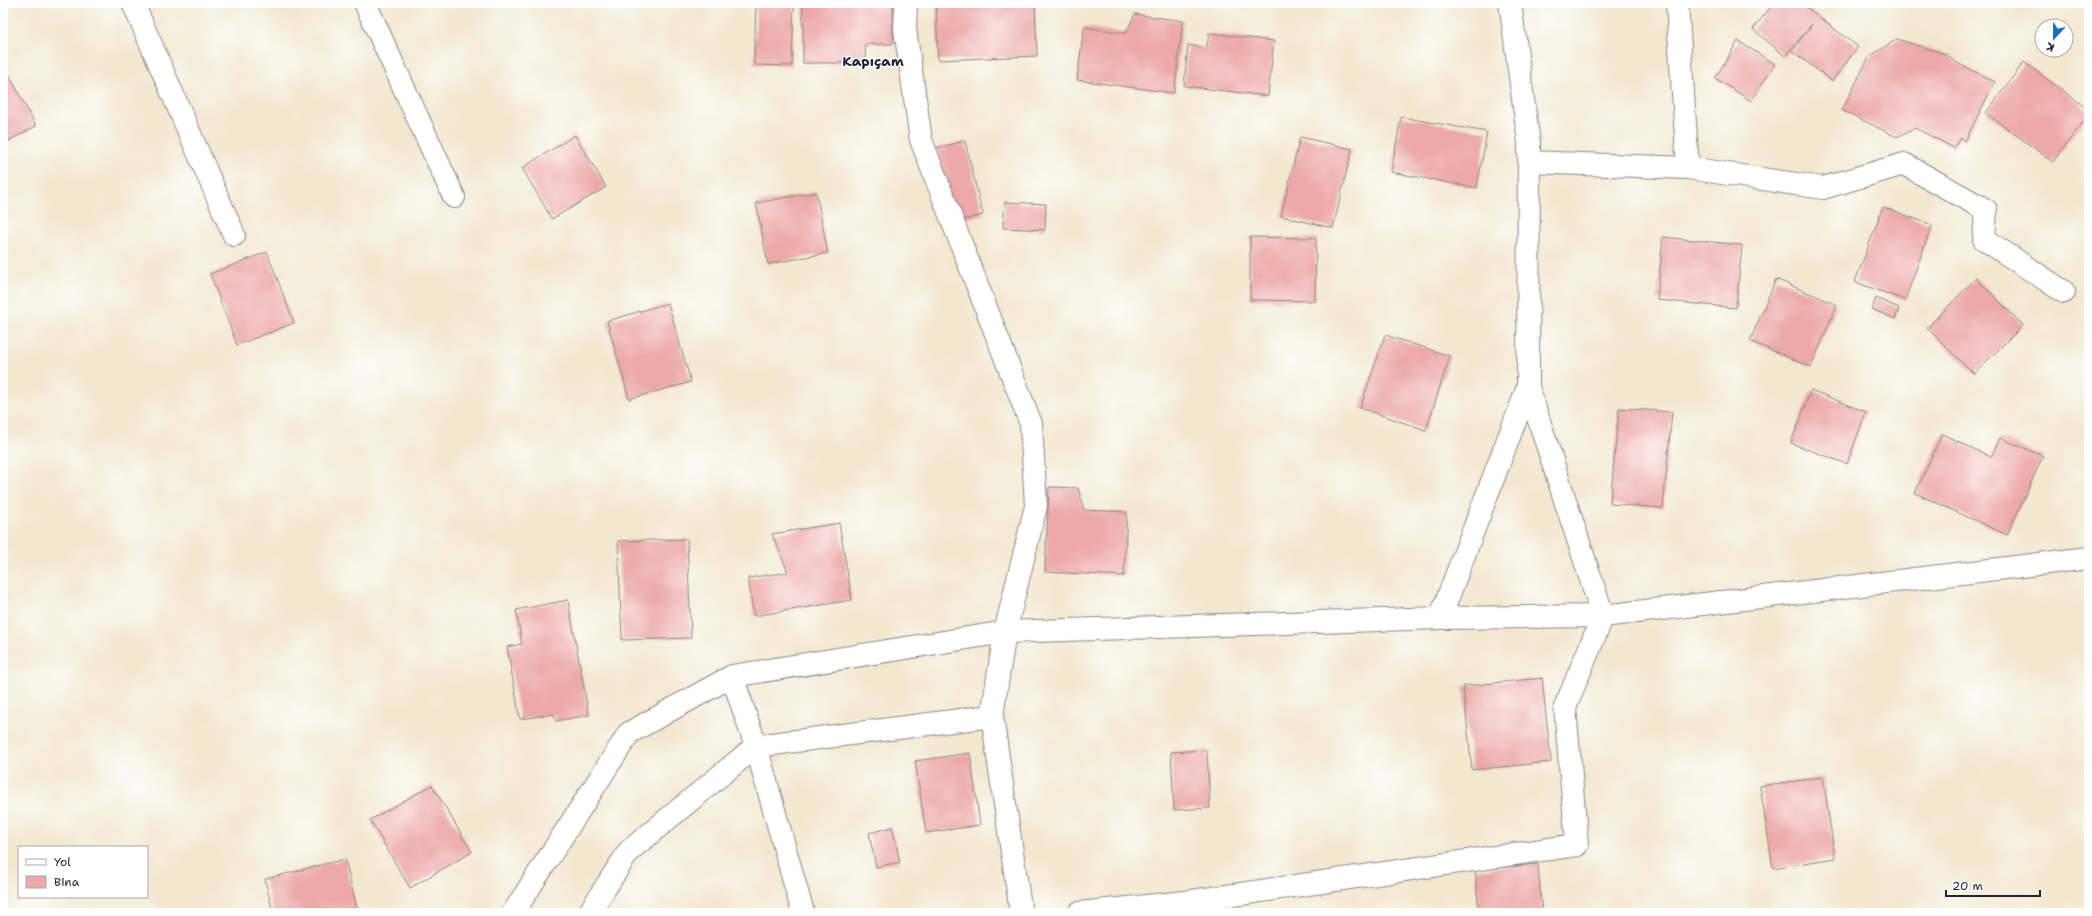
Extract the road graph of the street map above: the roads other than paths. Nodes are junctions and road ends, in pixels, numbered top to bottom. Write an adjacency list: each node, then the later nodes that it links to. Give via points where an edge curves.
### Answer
1 (133, 3): 9 (street)
2 (365, 3): 8 (street)
3 (906, 3): 15 (street, via 905,29 921,140 1031,424 1036,506)
4 (1510, 3): 6 (street)
5 (1677, 3): 7 (street)
6 (1530, 162): 7 (street); 11 (street)
7 (1688, 168): 10 (street, via 1824,188 1904,164 1986,210 1984,239)
8 (454, 197)
9 (234, 235)
10 (2064, 292)
11 (1528, 387): 13 (street); 14 (street)
12 (2089, 558): 13 (street)
13 (1603, 616): 14 (street); 23 (street, via 1565,707 1577,845 1185,902)
14 (1440, 618): 15 (street)
15 (1005, 632): 16 (street); 17 (street)
16 (732, 676): 18 (street); 19 (street, via 629,733)
17 (992, 716): 18 (street); 22 (street)
18 (756, 746): 20 (street, via 629,851); 21 (street)
19 (513, 913)
20 (589, 913)
21 (803, 913)
22 (1021, 913)
23 (1079, 913)

